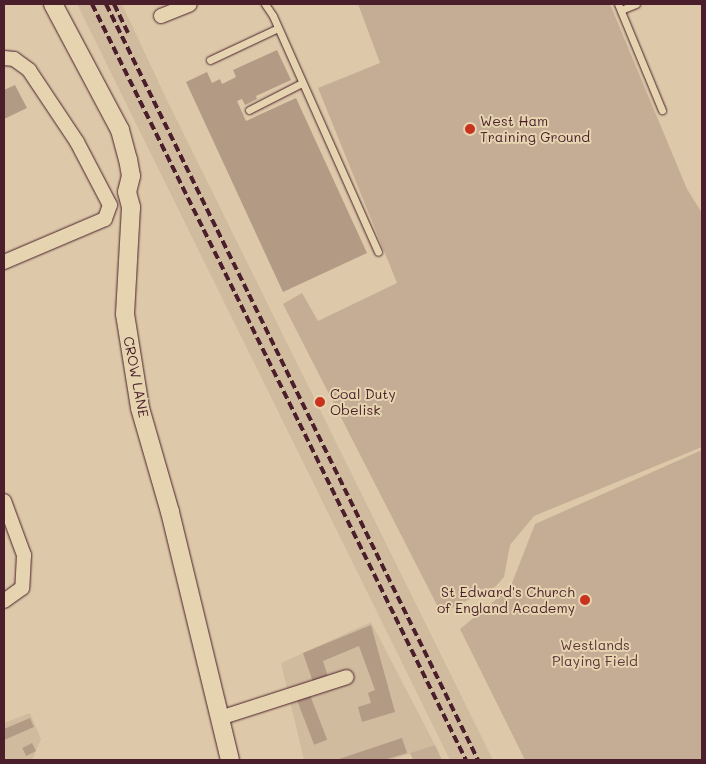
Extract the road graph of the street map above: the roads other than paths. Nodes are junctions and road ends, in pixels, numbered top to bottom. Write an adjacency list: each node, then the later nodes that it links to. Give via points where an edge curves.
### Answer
1 (53, 4): 18 (street, CROW LANE, via 125,144 131,176 127,186 131,232 125,314 140,408 170,512)
2 (190, 4): 6 (street)
3 (265, 4): 7 (lane)
4 (636, 4): 5 (lane)
5 (619, 7): 12 (lane)
6 (161, 16)
7 (278, 28): 9 (lane); 10 (lane)
8 (4, 58): 14 (street, via 21,63 34,78 77,142 110,205 105,219)
9 (210, 60)
10 (302, 82): 11 (lane); 13 (lane)
11 (249, 110)
12 (662, 110)
13 (378, 252)
14 (4, 262)
15 (4, 501): 16 (street, via 24,555 22,588)
16 (4, 601)
17 (347, 677): 18 (street)
18 (220, 718): 19 (street, CROW LANE)
19 (230, 760)

